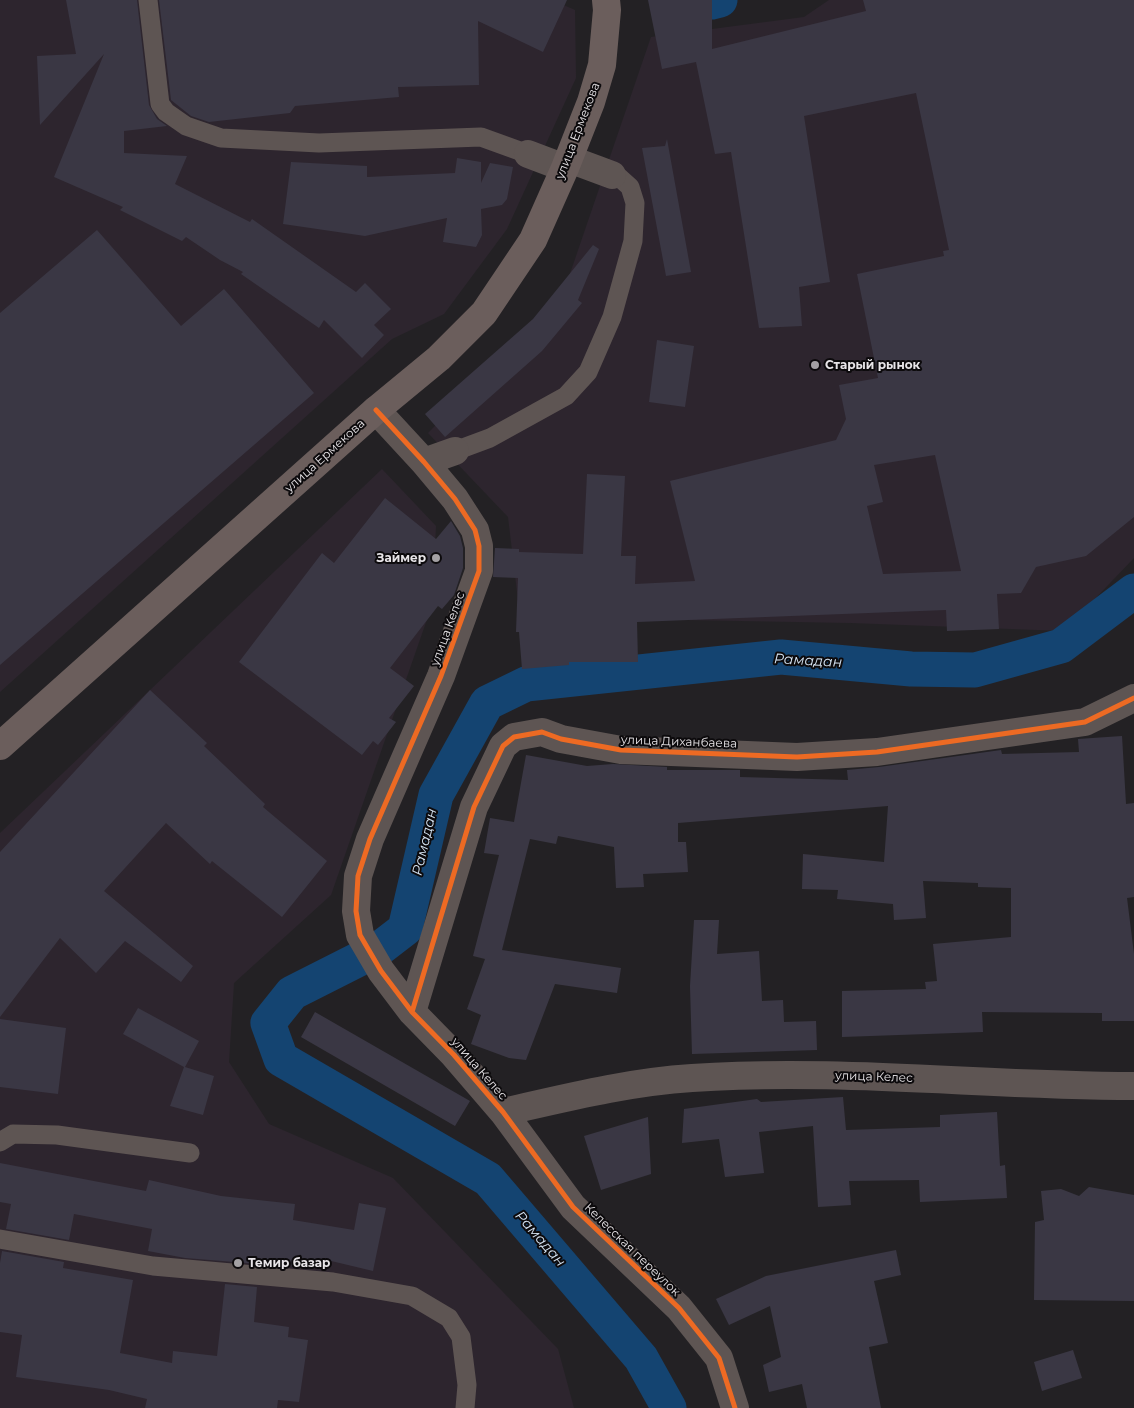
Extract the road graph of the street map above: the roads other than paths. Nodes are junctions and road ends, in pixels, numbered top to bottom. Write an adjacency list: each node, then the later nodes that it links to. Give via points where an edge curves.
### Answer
1 (148, 0): 3 (lane, via 160,104 186,126 222,138 319,143 481,137)
2 (606, 0): 4 (main road, улица Ермекова, via 602,65)
3 (528, 154): 4 (street)
4 (567, 163): 5 (street); 6 (main road, улица Ермекова, via 532,240 484,313 439,358)
5 (612, 175): 7 (lane, via 630,187 635,203 634,241 612,317 588,372 566,396 490,438)
6 (376, 410): 8 (street, улица Келес); 10 (main road, улица Ермекова)
7 (455, 451): 8 (street)
8 (424, 462): 11 (street, улица Келес, via 455,499 475,530 480,572 442,676 370,839 358,876 356,911 360,935 381,971)
9 (1134, 698): 11 (street, улица Диханбаева, via 1085,722 877,752 797,757 620,750 561,739 542,732 527,732 514,737 503,746 474,807)
10 (0, 746)
11 (412, 1012): 13 (street, улица Келес)
12 (1134, 1086): 13 (street, улица Келес, via 840,1076 692,1078 623,1085)
13 (503, 1112): 18 (street, Келесская переулок, via 573,1207 679,1308 719,1358)
14 (0, 1142): 15 (lane, via 13,1134 57,1135)
15 (190, 1153)
16 (0, 1238): 17 (lane, via 153,1266 333,1282 412,1296 449,1318 461,1337 467,1385)
17 (465, 1408)
18 (734, 1408)

